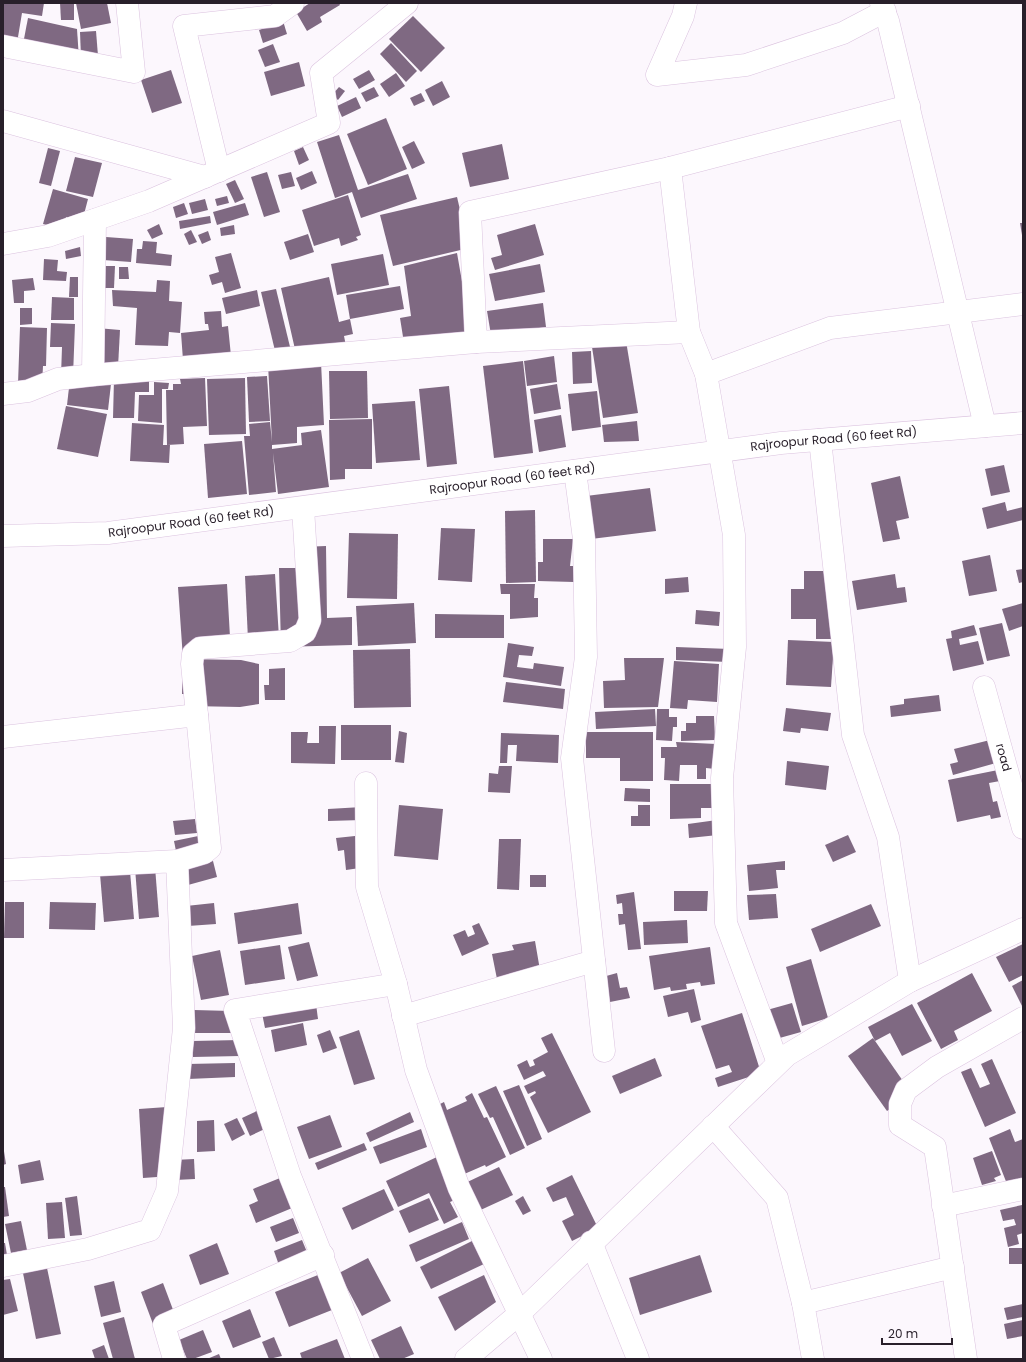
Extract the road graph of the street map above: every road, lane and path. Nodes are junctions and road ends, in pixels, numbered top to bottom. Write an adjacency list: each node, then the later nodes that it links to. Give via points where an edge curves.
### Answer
1 (127, 3): 6 (street, via 134,72)
2 (293, 3): 10 (street, via 275,16 184,26)
3 (407, 3): 10 (street, via 321,73 329,123)
4 (686, 3): 5 (street, via 683,16 657,74 746,65 843,33)
5 (883, 7): 7 (street)
6 (3, 46)
7 (909, 106): 9 (street); 14 (street)
8 (3, 121): 10 (street)
9 (670, 168): 15 (street); 16 (street, via 470,212)
10 (212, 174): 11 (street, via 149,201)
11 (95, 220): 12 (street, via 48,236); 18 (street)
12 (3, 244)
13 (1023, 304): 14 (street)
14 (958, 311): 17 (street, via 830,328); 21 (street)
15 (689, 332): 16 (street); 17 (street)
16 (476, 342): 18 (street)
17 (706, 374): 23 (street)
18 (93, 375): 19 (street, via 58,379 28,391)
19 (3, 394)
20 (1023, 423): 21 (street, Rajroopur Road (60 feet Rd))
21 (985, 426): 22 (street, Rajroopur Road (60 feet Rd))
22 (820, 440): 23 (street, Rajroopur Road (60 feet Rd)); 36 (street, via 853,735 888,838)
23 (720, 452): 24 (street, Rajroopur Road (60 feet Rd)); 41 (street, via 734,535 735,647 722,778 726,923)
24 (575, 471): 25 (street, Rajroopur Road (60 feet Rd)); 35 (street, via 584,539 586,657 572,758)
25 (303, 508): 26 (street, Rajroopur Road (60 feet Rd), via 108,533); 28 (street, via 310,620 305,632 290,641 200,648 193,654 192,664)
26 (3, 536)
27 (984, 687): 31 (street, road)
28 (197, 715): 29 (street); 32 (street, via 210,848 204,853)
29 (3, 737)
30 (366, 782): 37 (street, via 367,887)
31 (1023, 828)
32 (178, 861): 33 (street); 47 (street, via 184,1028 167,1191 150,1230 88,1248)
33 (3, 870)
34 (1023, 929): 36 (street)
35 (594, 961): 38 (street); 40 (street)
36 (910, 981): 41 (street, via 787,1055)
37 (396, 984): 38 (street); 46 (street, via 235,1010 290,1176)
38 (403, 1016): 50 (street, via 416,1070 459,1188)
39 (1023, 1018): 44 (street, via 937,1067 906,1090 900,1104 900,1125 935,1147)
40 (604, 1050)
41 (778, 1063): 42 (street)
42 (712, 1126): 45 (street); 49 (street, via 777,1198)
43 (1023, 1189): 44 (street)
44 (944, 1206): 48 (street)
45 (591, 1242): 50 (street); 55 (street)
46 (323, 1255): 51 (street, via 164,1326); 52 (street)
47 (3, 1266)
48 (953, 1267): 49 (street); 57 (street)
49 (803, 1303): 56 (street)
50 (519, 1314): 53 (street); 54 (street)
51 (174, 1359)
52 (363, 1359)
53 (466, 1359)
54 (541, 1359)
55 (638, 1359)
56 (813, 1359)
57 (966, 1359)

